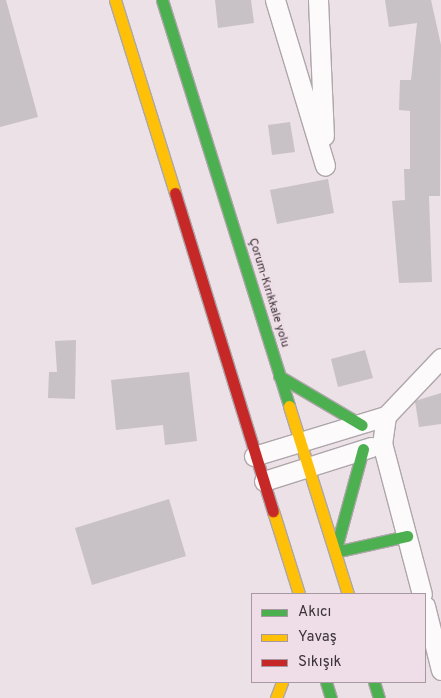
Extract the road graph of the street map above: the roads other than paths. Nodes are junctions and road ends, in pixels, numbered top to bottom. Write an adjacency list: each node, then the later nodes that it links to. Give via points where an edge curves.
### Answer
1 (115, 0): 12 (highway)
2 (162, 0): 6 (highway, Çorum-Kırıkkale yolu)
3 (275, 0): 4 (street, via 325,166)
4 (318, 0)
5 (441, 358): 7 (street)
6 (279, 376): 8 (highway); 9 (highway, Çorum-Kırıkkale yolu)
7 (386, 416): 8 (street); 10 (street)
8 (362, 424): 9 (street)
9 (299, 443): 12 (street); 13 (highway, Çorum-Kırıkkale yolu)
10 (382, 444): 11 (street); 15 (street)
11 (363, 449): 13 (street); 16 (highway)
12 (254, 456): 14 (highway)
13 (306, 465): 14 (street); 16 (highway, Çorum-Kırıkkale yolu)
14 (264, 481): 17 (highway)
15 (407, 536): 16 (highway); 19 (street)
16 (335, 552): 18 (highway, Çorum-Kırıkkale yolu)
17 (299, 593)
18 (348, 593)
19 (422, 593)
20 (426, 610): 21 (street)
21 (441, 670)
22 (282, 683): 25 (highway)
23 (326, 683): 26 (highway)
24 (374, 683): 27 (highway)
25 (276, 698)
26 (330, 698)
27 (379, 698)

